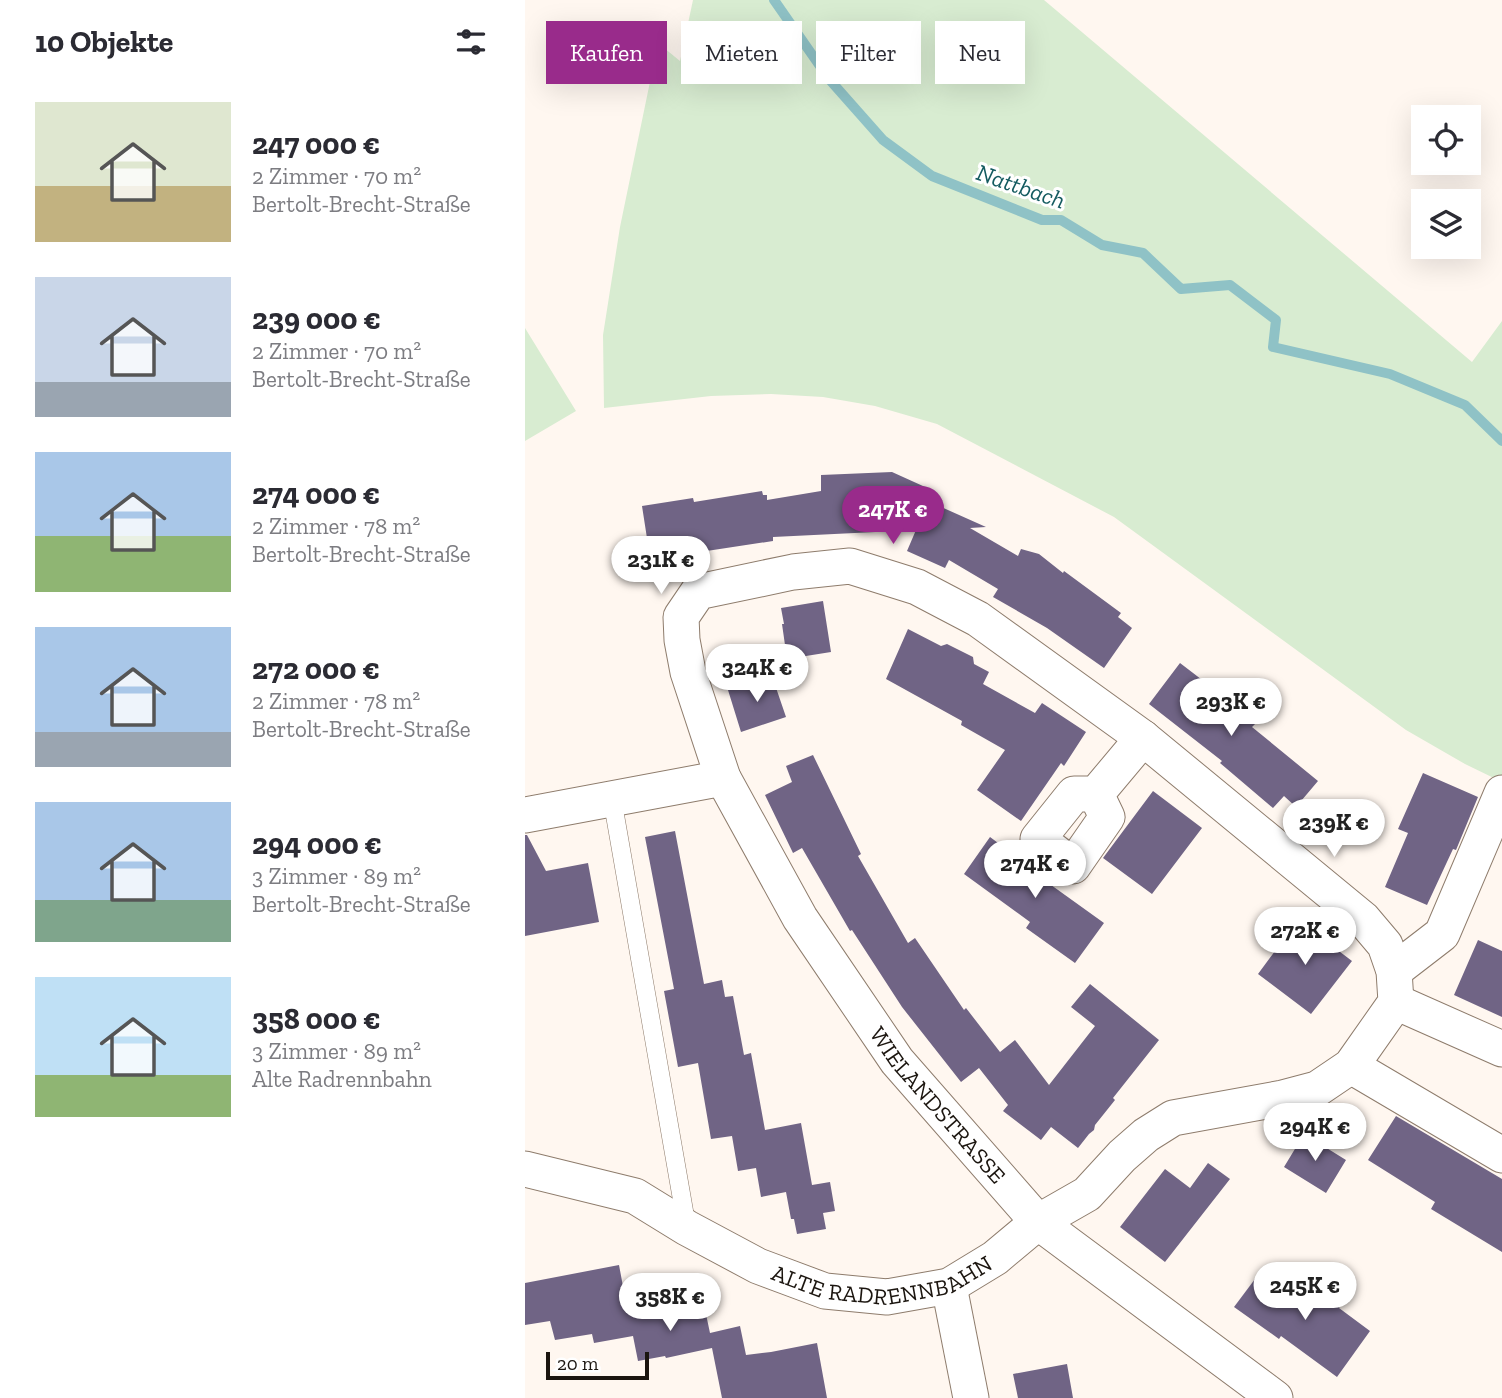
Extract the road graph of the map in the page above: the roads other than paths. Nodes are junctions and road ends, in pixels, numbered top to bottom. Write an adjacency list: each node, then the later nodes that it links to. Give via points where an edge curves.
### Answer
1 (1143, 737): 2 (street, WIELANDSTRASSE, via 978,619 917,587 850,565 698,592 681,617 688,672); 4 (street); 7 (street, WIELANDSTRASSE, via 1363,919 1385,946)
2 (723, 778): 5 (street); 12 (street, WIELANDSTRASSE, via 800,918 897,1061)
3 (1502, 793): 7 (street, via 1442,934)
4 (1096, 794)
5 (612, 799): 6 (street); 13 (lane)
6 (525, 815)
7 (1395, 986): 8 (street); 9 (street)
8 (1502, 1049)
9 (1351, 1066): 10 (street); 12 (street, ALTE RADRENNBAHN, via 1317,1089 1173,1118 1122,1156 1087,1194)
10 (1502, 1155)
11 (525, 1169): 13 (street, ALTE RADRENNBAHN, via 635,1196)
12 (1038, 1222): 14 (street, ALTE RADRENNBAHN, via 995,1258); 16 (street, WIELANDSTRASSE)
13 (687, 1228): 14 (street, ALTE RADRENNBAHN, via 758,1266 825,1291 887,1297)
14 (949, 1286): 15 (street)
15 (971, 1398)
16 (1275, 1398)

